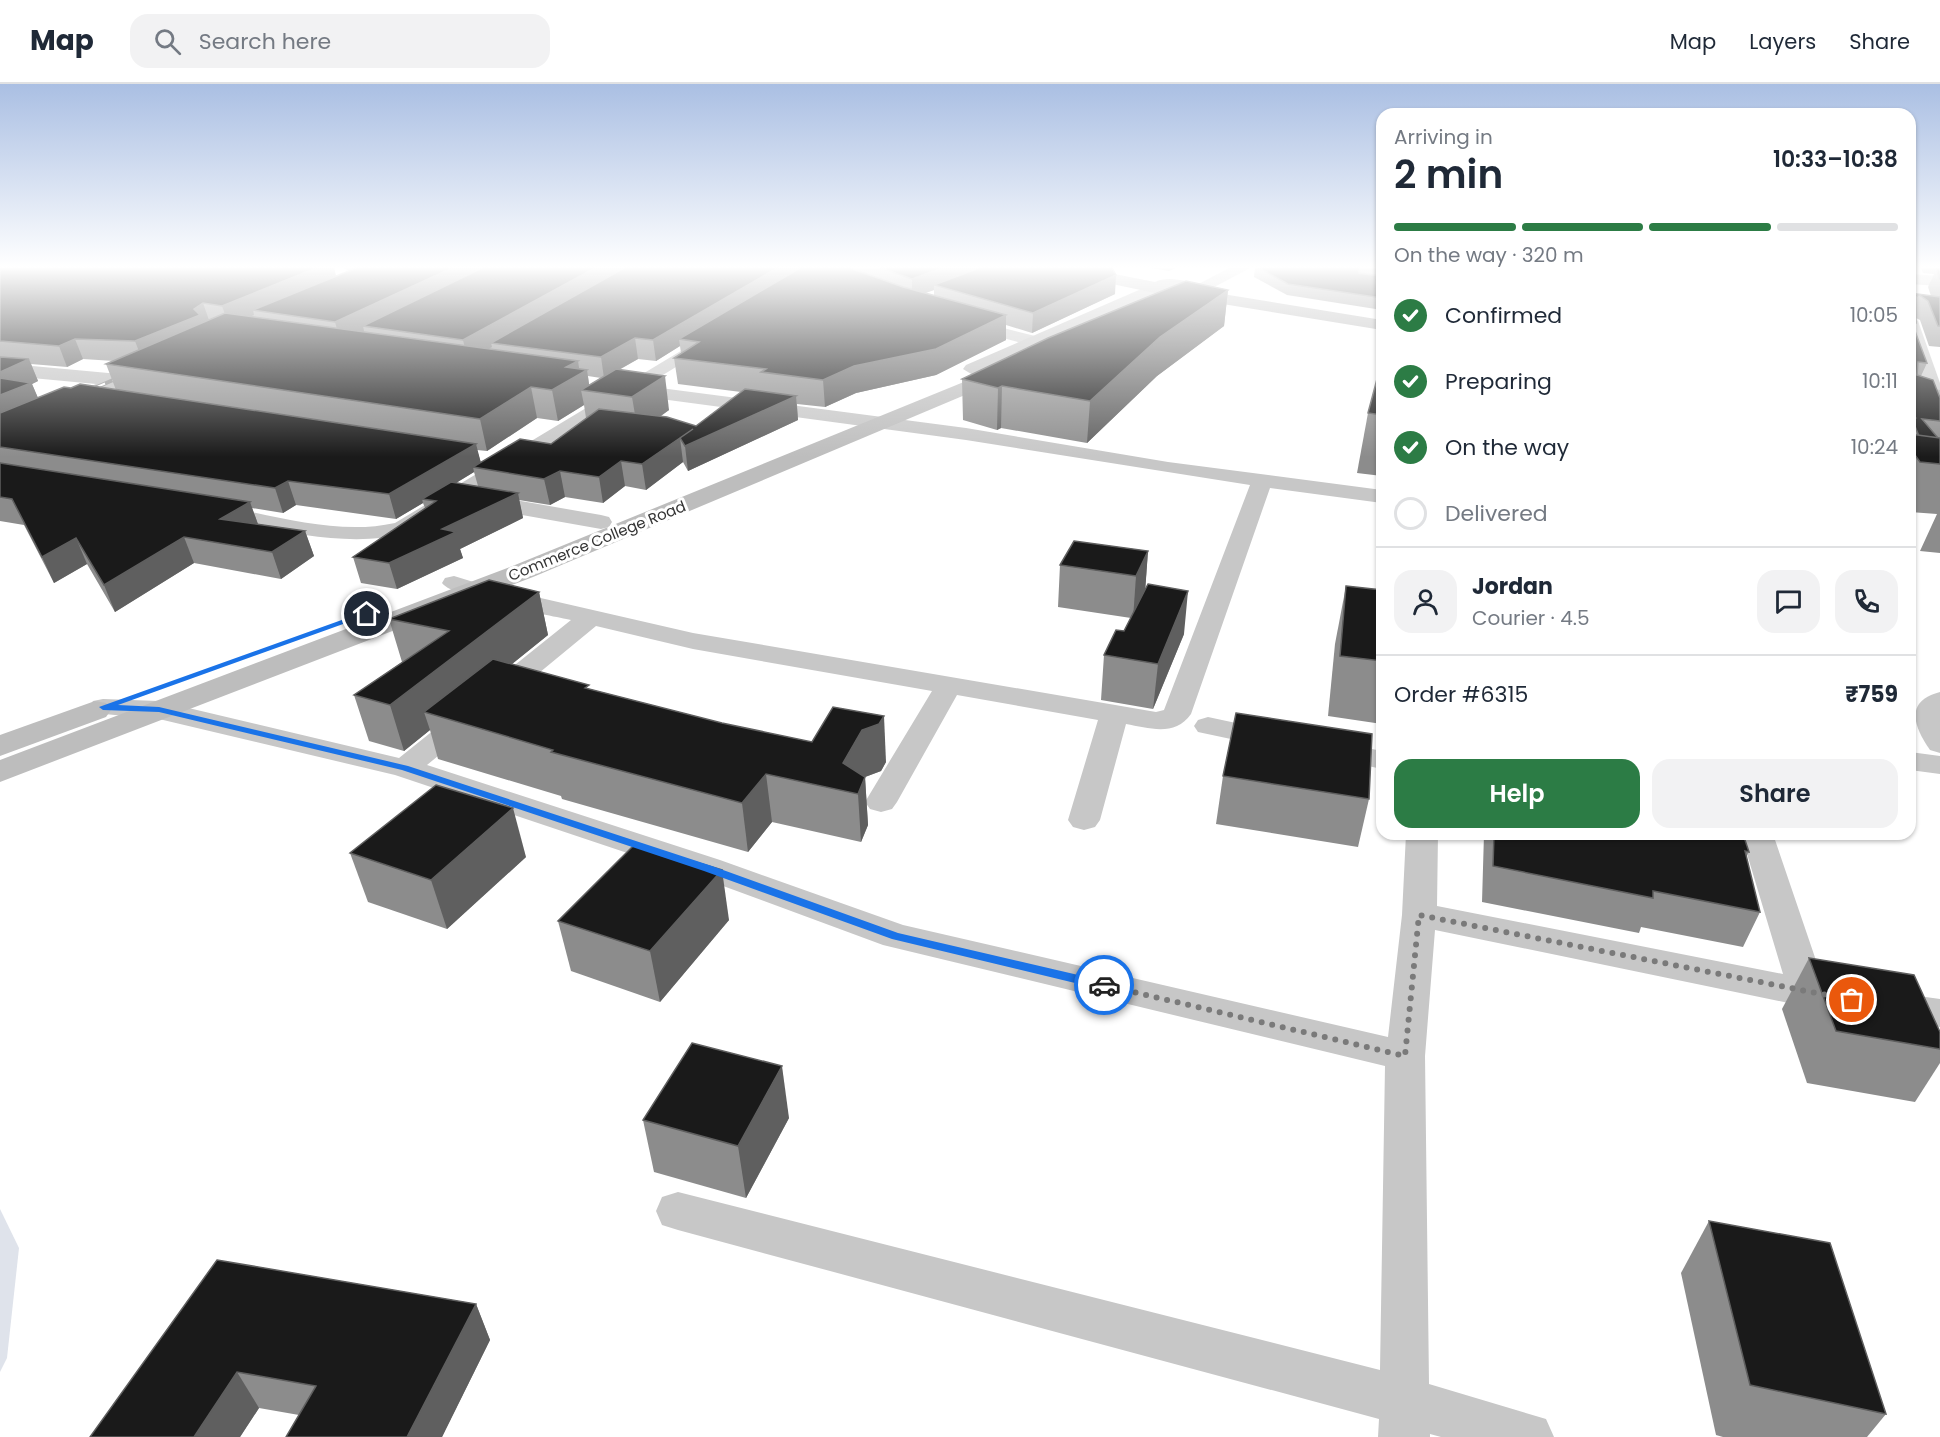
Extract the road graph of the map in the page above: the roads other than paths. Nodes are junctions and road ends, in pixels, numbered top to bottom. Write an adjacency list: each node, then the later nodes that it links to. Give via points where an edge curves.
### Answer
1 (721, 331): 11 (street)
2 (995, 331): 6 (street)
3 (1064, 331): 6 (main road, Commerce College Road)
4 (1080, 331): 19 (main road, Commerce College Road)
5 (1916, 338): 15 (street)
6 (1037, 342): 18 (main road, Commerce College Road)
7 (0, 369): 8 (main road)
8 (97, 377): 9 (main road); 9 (main road, via 166,355); 17 (main road)
9 (120, 381): 13 (main road)
10 (596, 385): 11 (street)
11 (627, 389): 18 (street); 22 (street)
12 (1916, 392): 15 (main road)
13 (82, 397): 16 (street); 20 (main road)
14 (1916, 398): 15 (main road)
15 (1938, 398)
16 (117, 403)
17 (0, 418)
18 (854, 420): 19 (street); 27 (main road, Commerce College Road)
19 (882, 423): 23 (street); 28 (main road, Commerce College Road)
20 (0, 432)
21 (473, 458): 22 (street)
22 (508, 463): 24 (street)
23 (1262, 481): 25 (street); 34 (street, via 1177,714 1168,721 1156,721)
24 (455, 496): 26 (street, via 402,528 375,534); 27 (street)
25 (1376, 496)
26 (195, 508)
27 (601, 522): 28 (main road, Commerce College Road)
28 (464, 587): 29 (street); 32 (main road, Commerce College Road); 33 (main road, Commerce College Road)
29 (591, 617): 30 (street, via 693,641); 41 (street)
30 (949, 685): 34 (street); 43 (street)
31 (1940, 700): 36 (street, via 1929,710 1929,723)
32 (103, 707): 33 (street); 37 (main road, Commerce College Road)
33 (159, 710): 41 (street); 42 (main road, Commerce College Road)
34 (1114, 714): 44 (street)
35 (1208, 726): 38 (street)
36 (1940, 744)
37 (0, 746)
38 (1376, 759)
39 (1916, 762): 40 (street)
40 (1940, 765)
41 (405, 768): 50 (street, via 708,868 896,936)
42 (0, 772)
43 (881, 802)
44 (1084, 820)
45 (1422, 840): 47 (street)
46 (1759, 840): 48 (street)
47 (1419, 915): 48 (street); 50 (street)
48 (1808, 993): 49 (street)
49 (1940, 1013)
50 (1405, 1056): 52 (street)
51 (678, 1211): 52 (street)
52 (1404, 1419): 53 (street)
53 (1528, 1437)

